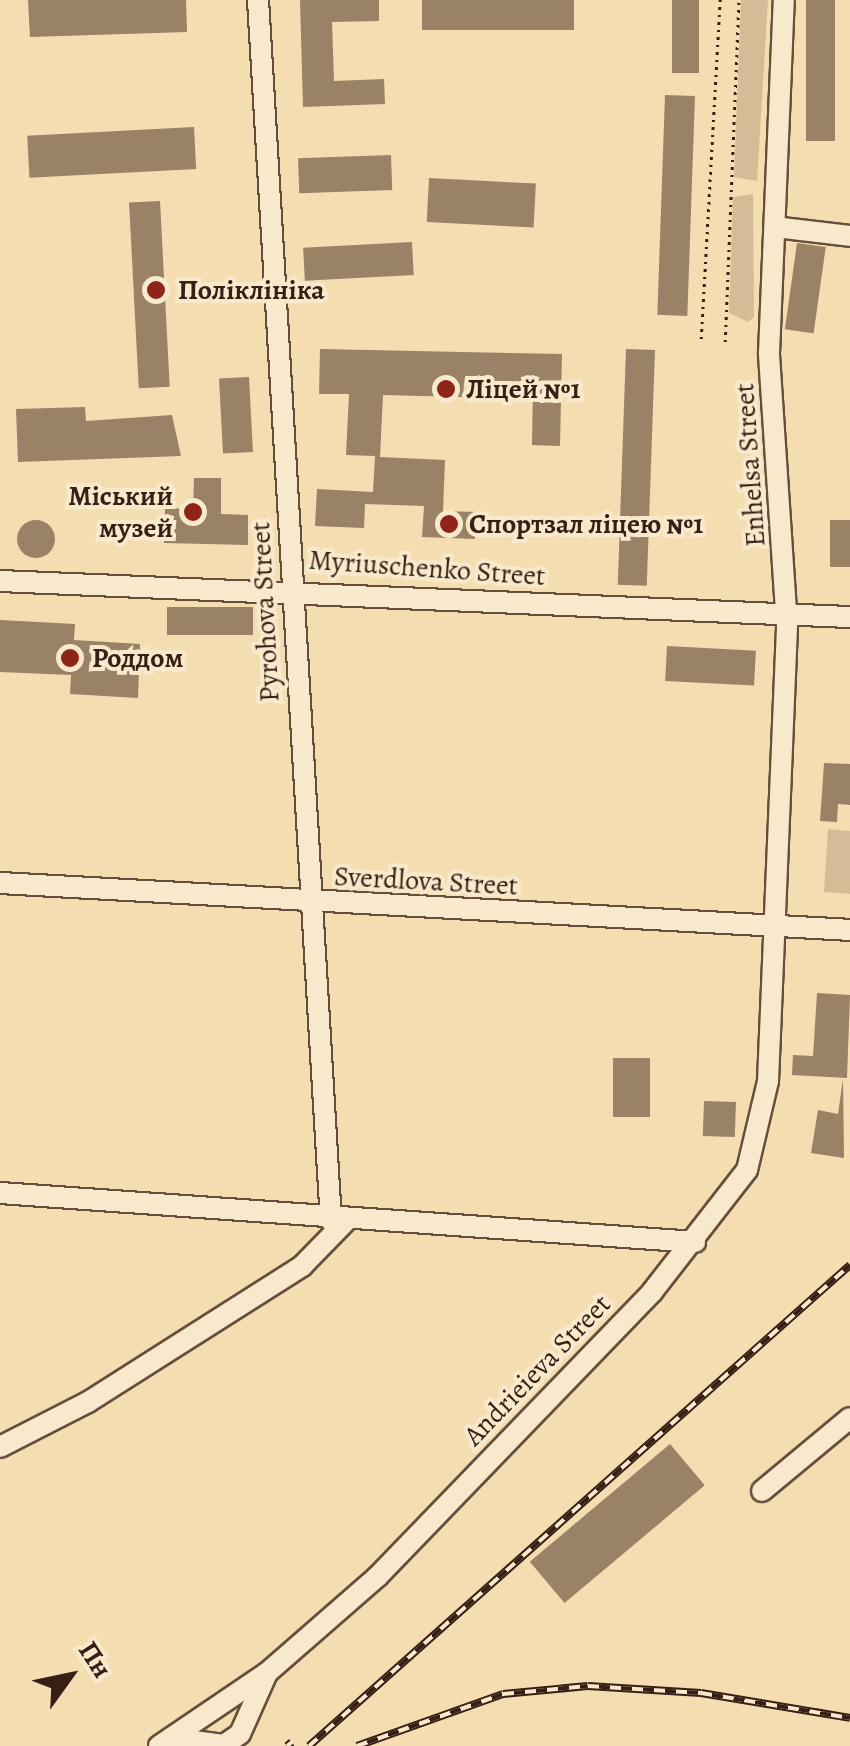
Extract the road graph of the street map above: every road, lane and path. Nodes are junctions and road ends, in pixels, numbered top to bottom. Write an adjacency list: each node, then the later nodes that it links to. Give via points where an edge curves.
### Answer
1 (258, 0): 10 (street, Pyrohova Street)
2 (720, 0): 7 (path)
3 (738, 0): 8 (path)
4 (784, 0): 5 (street, Enhelsa Street)
5 (775, 227): 6 (street); 11 (street, Enhelsa Street, via 769,353)
6 (850, 236)
7 (701, 339)
8 (725, 342)
9 (0, 580): 10 (street, Myriuschenko Street)
10 (290, 586): 11 (street, Myriuschenko Street); 14 (street, Pyrohova Street)
11 (786, 617): 12 (street, Myriuschenko Street); 15 (street, Enhelsa Street)
12 (850, 617)
13 (0, 883): 14 (street, Sverdlova Street)
14 (309, 902): 15 (street, Sverdlova Street); 18 (street, Pyrohova Street)
15 (776, 927): 16 (street, Sverdlova Street); 19 (street, Andrieieva Street, via 760,1132 728,1203)
16 (850, 930)
17 (0, 1193): 18 (street)
18 (338, 1222): 19 (street); 21 (street, via 302,1266 88,1402)
19 (695, 1242): 23 (street, Andrieieva Street, via 378,1576)
20 (850, 1418): 22 (street)
21 (0, 1447)
22 (762, 1491)
23 (268, 1673): 24 (street, Andrieieva Street); 24 (street, via 240,1734 224,1745)
24 (165, 1742)

